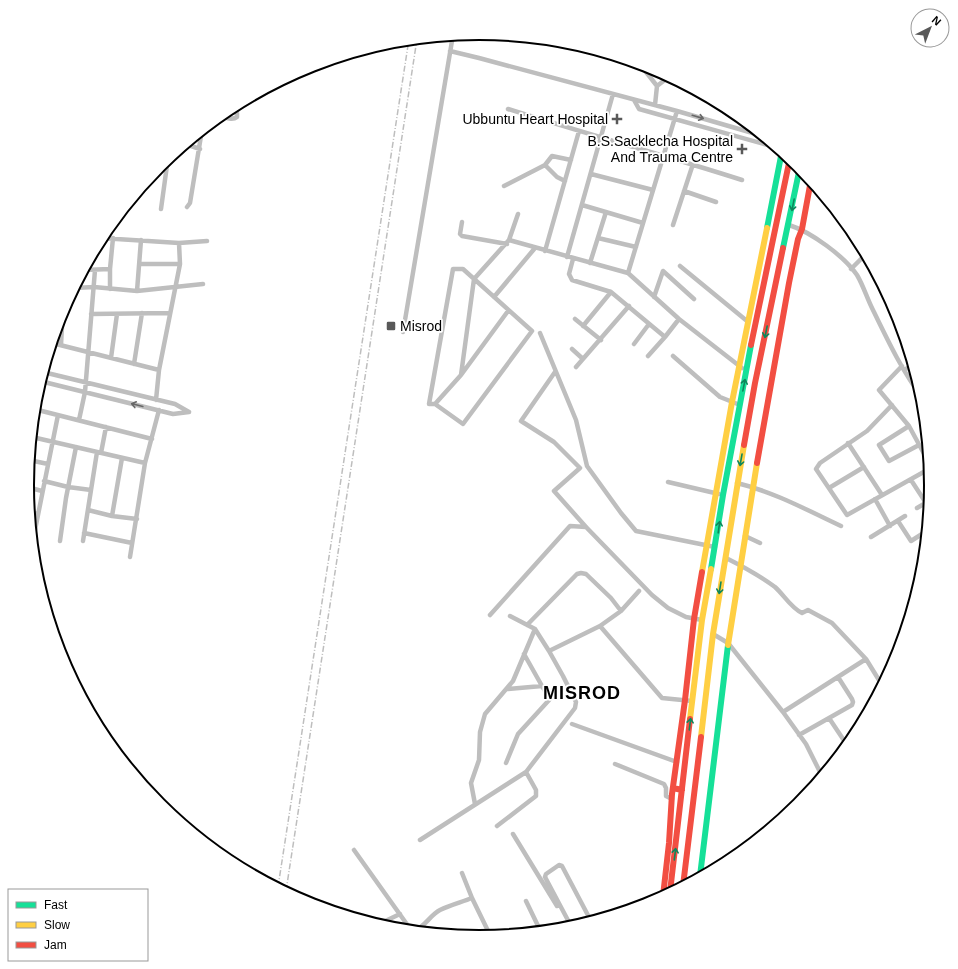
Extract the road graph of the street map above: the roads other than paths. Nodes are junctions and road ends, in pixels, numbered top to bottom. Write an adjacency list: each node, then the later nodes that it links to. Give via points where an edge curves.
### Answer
1 (452, 40): 2 (street)
2 (450, 51): 6 (street); 91 (street)
3 (645, 72): 5 (street)
4 (665, 80): 5 (street)
5 (656, 86): 8 (street)
6 (613, 94): 7 (street); 17 (street)
7 (634, 100): 8 (street); 13 (street, via 639,109)
8 (656, 105): 10 (street)
9 (508, 109): 14 (street)
10 (677, 110): 13 (street); 15 (street, one-way to 15)
11 (236, 113): 12 (street, via 238,116 235,119)
12 (227, 118)
13 (674, 119): 18 (street); 21 (street)
14 (579, 131): 17 (street); 23 (street)
15 (752, 133)
16 (201, 137): 20 (street)
17 (601, 138): 21 (street); 28 (street)
18 (766, 145)
19 (191, 146): 20 (street)
20 (200, 149): 38 (street, via 190,203)
21 (664, 155): 25 (street); 34 (street)
22 (781, 158): 87 (main road)
23 (571, 160): 24 (street, via 552,156); 31 (street)
24 (545, 164): 31 (street, via 557,177); 32 (street)
25 (693, 164): 30 (street); 35 (street)
26 (789, 165): 110 (main road)
27 (166, 168): 39 (street)
28 (591, 174): 34 (street); 37 (street)
29 (799, 175): 45 (main road, one-way to 45)
30 (742, 180)
31 (565, 181): 56 (street)
32 (504, 186)
33 (810, 187): 46 (main road)
34 (653, 190): 43 (street)
35 (684, 191): 36 (street); 44 (street)
36 (716, 202)
37 (582, 205): 40 (street); 57 (street)
38 (187, 206)
39 (161, 209)
40 (606, 212): 43 (street); 49 (street)
41 (518, 214): 52 (street)
42 (462, 222): 52 (street, via 462,236)
43 (644, 223): 54 (street)
44 (673, 225)
45 (789, 225): 46 (street); 146 (main road, one-way to 146, via 771,303)
46 (802, 229): 64 (street, via 831,249); 148 (main road, via 789,283)
47 (108, 238): 48 (street)
48 (113, 238): 50 (street); 63 (street)
49 (598, 238): 54 (street); 59 (street)
50 (141, 240): 53 (street); 60 (street)
51 (207, 241): 53 (street)
52 (508, 242): 55 (street); 68 (street)
53 (179, 243): 61 (street)
54 (636, 247): 67 (street)
55 (535, 248): 56 (street); 76 (street)
56 (545, 251): 57 (street)
57 (570, 258): 59 (street); 75 (street, via 569,274 572,280)
58 (862, 258): 64 (street)
59 (590, 263): 67 (street)
60 (140, 264): 61 (street); 74 (street)
61 (180, 264): 71 (street)
62 (680, 266): 87 (street)
63 (110, 269): 66 (street); 73 (street)
64 (852, 269): 108 (street)
65 (90, 270): 66 (street)
66 (95, 270): 70 (street)
67 (628, 273): 77 (street)
68 (474, 279): 76 (street); 113 (street); 120 (street, via 462,269 453,269 429,404)
69 (203, 284): 71 (street)
70 (94, 287): 72 (street); 73 (street); 83 (street)
71 (176, 287): 74 (street); 82 (street)
72 (80, 288)
73 (110, 289): 74 (street)
74 (137, 291)
75 (612, 292): 79 (street); 89 (street)
76 (494, 297): 80 (street)
77 (654, 297): 78 (street, via 663,271); 86 (street)
78 (694, 299)
79 (629, 306): 88 (street); 94 (street)
80 (508, 311): 113 (street); 120 (street, via 532,331 463,424)
81 (142, 313): 82 (street); 84 (street); 104 (street)
82 (170, 313): 109 (street)
83 (90, 314): 84 (street); 99 (street)
84 (117, 314): 102 (street)
85 (575, 319): 89 (street)
86 (679, 319): 93 (street); 105 (street)
87 (747, 321): 105 (main road)
88 (649, 324): 93 (street); 96 (street)
89 (583, 326): 94 (street)
90 (62, 331): 97 (street)
91 (403, 332)
92 (540, 333): 111 (street)
93 (665, 337): 100 (street)
94 (601, 340): 103 (street)
95 (57, 344): 97 (street)
96 (634, 344)
97 (61, 345): 99 (street)
98 (572, 349): 103 (street)
99 (89, 352): 102 (street); 115 (street)
100 (648, 356)
101 (673, 356): 119 (street, via 720,397)
102 (111, 358): 104 (street)
103 (583, 359): 107 (street)
104 (134, 364): 109 (street)
105 (739, 366): 110 (street); 119 (main road)
106 (908, 366): 108 (street)
107 (576, 367)
108 (903, 368): 116 (street); 122 (street, via 878,390)
109 (159, 370): 118 (street)
110 (746, 371): 121 (main road, one-way to 110)
111 (555, 372): 170 (street, via 521,421 554,442 580,468 554,491); 179 (street, via 576,420 587,466 636,531)
112 (48, 373): 115 (street)
113 (461, 375): 120 (street)
114 (46, 383): 117 (street)
115 (86, 383): 117 (street); 118 (street)
116 (912, 385)
117 (85, 392): 123 (street, one-way to 117); 126 (street)
118 (156, 400): 123 (street, via 175,404 189,412 173,414)
119 (732, 402): 121 (street); 153 (main road)
120 (435, 404)
121 (740, 405): 154 (main road)
122 (892, 405): 127 (street); 132 (street, via 867,431)
123 (159, 410): 130 (street)
124 (41, 411): 125 (street)
125 (58, 415): 126 (street); 131 (street)
126 (79, 420): 128 (street)
127 (909, 426): 133 (street); 133 (street, via 879,445 889,461)
128 (106, 427): 130 (street); 136 (street)
129 (37, 438): 131 (street)
130 (152, 439): 139 (street)
131 (53, 442): 134 (street); 140 (street)
132 (848, 443): 141 (street); 150 (street, via 820,463 816,469)
133 (920, 445): 135 (street)
134 (76, 447): 136 (street); 147 (street)
135 (922, 450)
136 (99, 453): 137 (street); 152 (street)
137 (122, 458): 139 (street); 163 (street)
138 (35, 461): 140 (street)
139 (145, 463): 165 (street)
140 (48, 464): 144 (street)
141 (864, 467): 150 (street); 155 (street)
142 (924, 472): 143 (street)
143 (911, 480): 155 (street); 156 (street)
144 (44, 481): 147 (street); 151 (street)
145 (668, 482): 153 (street)
146 (737, 483): 148 (street); 182 (main road)
147 (68, 487): 152 (street); 175 (street)
148 (754, 487): 168 (street); 173 (main road)
149 (34, 488): 151 (street)
150 (829, 488): 157 (street, via 847,515)
151 (42, 490): 162 (street)
152 (91, 490): 160 (street)
153 (716, 493): 154 (street); 179 (main road)
154 (723, 494): 180 (main road, one-way to 154)
155 (882, 495): 157 (street)
156 (924, 496)
157 (875, 499): 169 (street)
158 (923, 505): 159 (street)
159 (917, 508)
160 (88, 510): 163 (street); 171 (street)
161 (35, 513): 162 (street)
162 (38, 514): 167 (street)
163 (112, 516): 165 (street)
164 (905, 516): 166 (street)
165 (137, 519): 177 (street)
166 (898, 521): 169 (street); 172 (street, via 911,541)
167 (36, 524)
168 (841, 526)
169 (890, 526): 174 (street)
170 (586, 527): 186 (street, via 570,526); 188 (street, via 652,595 668,608 686,618)
171 (84, 533): 176 (street); 177 (street)
172 (921, 535)
173 (745, 536): 178 (street); 183 (main road)
174 (871, 537)
175 (60, 541)
176 (83, 541)
177 (132, 543): 181 (street)
178 (760, 543)
179 (707, 546): 180 (street); 188 (main road)
180 (715, 547): 189 (main road)
181 (130, 557)
182 (726, 558): 183 (street); 193 (main road, one-way to 193)
183 (741, 566): 194 (main road); 197 (street, via 774,587 795,610 802,613 808,610 832,623)
184 (639, 591): 185 (street)
185 (621, 611): 190 (street, via 611,598 581,572); 191 (street)
186 (490, 615)
187 (510, 616): 190 (street)
188 (694, 619): 189 (street); 202 (main road)
189 (702, 620): 203 (main road)
190 (527, 625): 192 (street)
191 (600, 626): 195 (street); 202 (street, via 662,698)
192 (535, 629): 195 (street); 196 (street)
193 (713, 634): 194 (street); 224 (main road)
194 (728, 643): 204 (street); 222 (main road)
195 (549, 652): 213 (street, via 576,702 575,708)
196 (524, 654): 200 (street); 201 (street)
197 (866, 660): 198 (street); 199 (street)
198 (838, 677): 204 (street); 205 (street, via 853,702)
199 (879, 680)
200 (542, 686): 201 (street); 210 (street, via 550,699 518,734)
201 (508, 688): 217 (street, via 486,714 480,732 480,760 471,783)
202 (685, 700): 203 (street); 209 (main road)
203 (692, 701): 215 (main road, one-way to 203)
204 (782, 712): 207 (street)
205 (829, 718): 207 (street); 208 (street)
206 (572, 724): 209 (street)
207 (799, 734): 212 (street)
208 (843, 740)
209 (677, 762): 214 (main road)
210 (506, 763)
211 (615, 764): 216 (street, via 664,784 666,796)
212 (819, 771)
213 (526, 772): 217 (street); 218 (street, via 536,790 536,796)
214 (673, 788): 215 (main road); 216 (main road)
215 (682, 790): 225 (main road, one-way to 215)
216 (672, 799): 226 (main road)
217 (475, 804): 220 (street)
218 (497, 826)
219 (514, 834): 233 (street)
220 (420, 840)
221 (354, 850): 229 (street)
222 (701, 870)
223 (462, 873): 227 (street)
224 (684, 880)
225 (671, 886)
226 (664, 890)
227 (472, 898): 235 (street, via 440,910); 237 (street)
228 (526, 901): 236 (street)
229 (400, 914): 231 (street); 234 (street)
230 (588, 915): 232 (street, via 562,866 559,865 545,876)
231 (388, 920)
232 (569, 920)
233 (565, 921)
234 (407, 924)
235 (421, 926)
236 (538, 926)
237 (487, 930)

